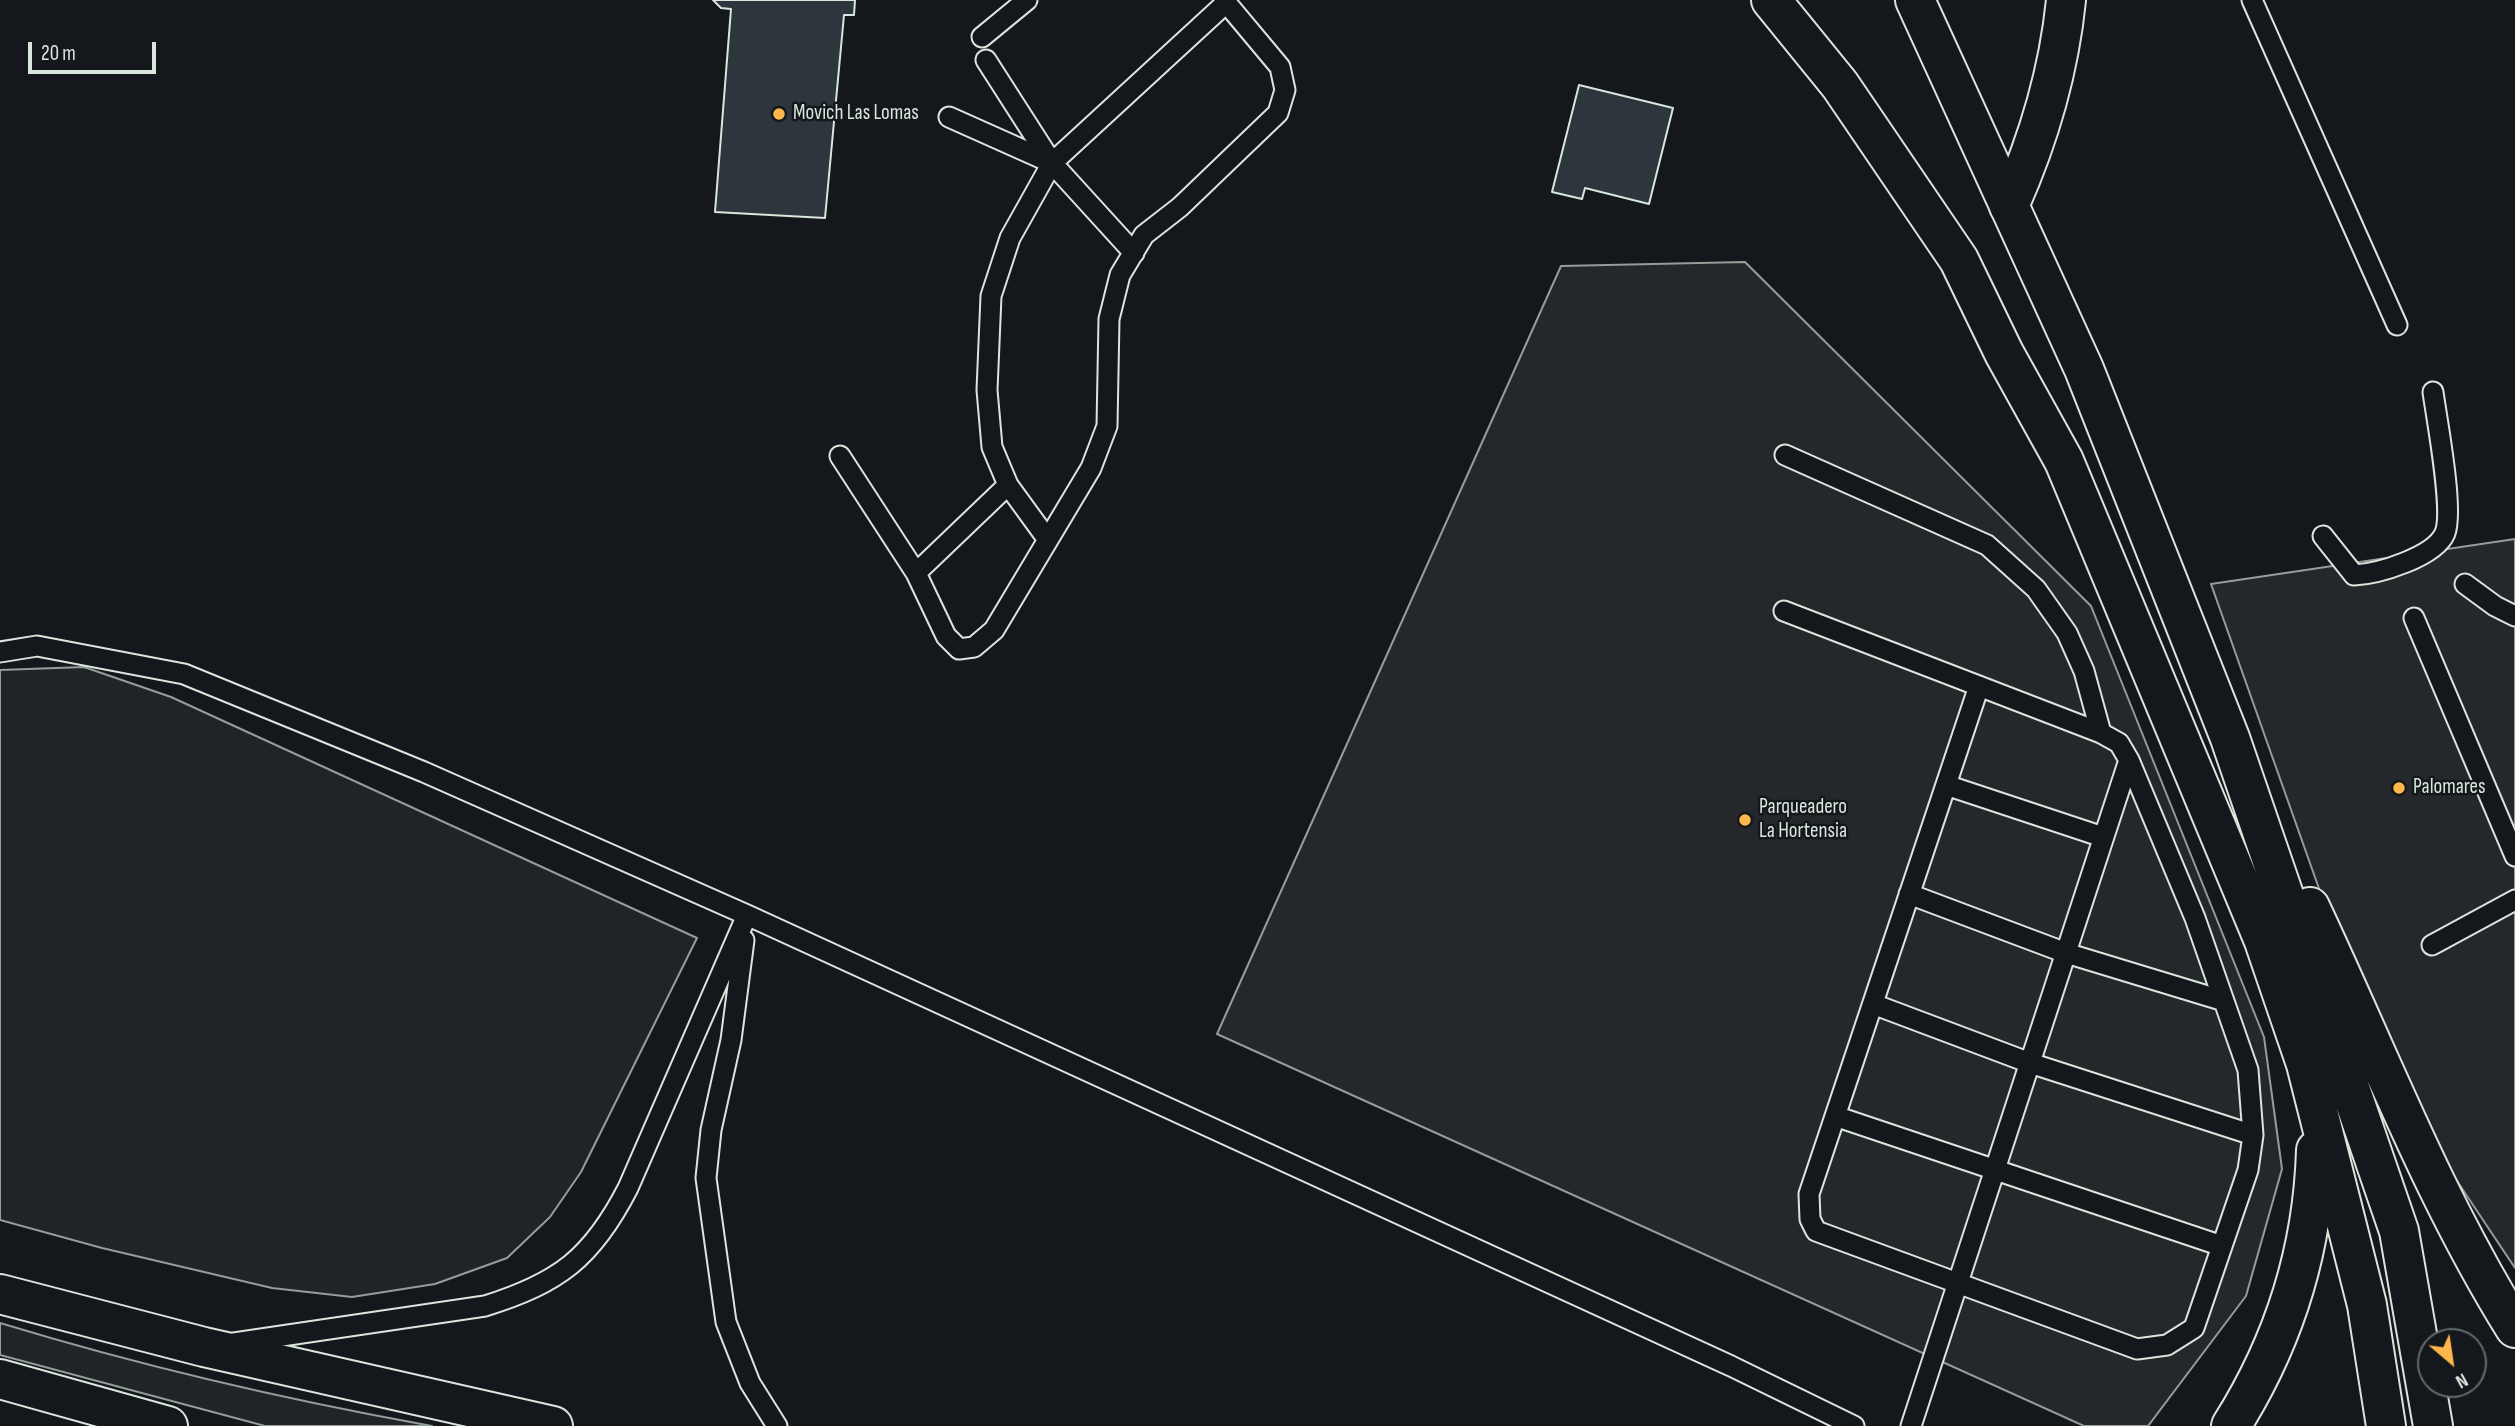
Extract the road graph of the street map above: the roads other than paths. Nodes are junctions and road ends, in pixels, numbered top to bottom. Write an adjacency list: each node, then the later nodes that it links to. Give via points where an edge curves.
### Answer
1 (1027, 0): 7 (lane)
2 (1771, 0): 41 (main road, via 1840,85 1959,260 2064,461 2264,941 2306,1064)
3 (1915, 0): 11 (main road)
4 (2066, 0): 11 (main road, via 2063,36 2030,158)
5 (2252, 0): 13 (lane)
6 (1225, 1): 10 (lane); 12 (lane, via 1280,67 1285,90 1278,113 1180,207 1144,235)
7 (982, 37)
8 (986, 60): 10 (lane)
9 (949, 117): 10 (lane)
10 (1052, 163): 12 (lane); 17 (lane, via 1010,238 991,296 992,447)
11 (2009, 206): 28 (main road, via 2084,369)
12 (1133, 253): 19 (lane, via 1120,275 1109,319 1107,426 1091,468)
13 (2397, 325)
14 (2433, 392): 18 (lane, via 2448,521 2437,544 2393,568 2354,575)
15 (840, 456): 20 (lane)
16 (1785, 456): 27 (lane, via 1987,545 2036,589 2067,633 2084,671)
17 (1008, 485): 19 (lane); 20 (lane)
18 (2323, 536)
19 (1048, 540): 20 (lane, via 994,630 974,647 959,649 946,636)
20 (916, 573)
21 (2465, 584): 23 (lane)
22 (1784, 611): 26 (lane)
23 (2515, 616)
24 (2414, 618): 32 (lane)
25 (0, 652): 35 (lane, via 37,646 184,674 424,772)
26 (1979, 686): 27 (lane); 30 (lane)
27 (2101, 733): 29 (lane, via 2119,743)
28 (2230, 738): 48 (main road, via 2424,1162); 58 (main road, via 2399,1231)
29 (2129, 760): 31 (lane); 38 (lane)
30 (1946, 785): 31 (lane); 33 (lane)
31 (2103, 837): 37 (lane)
32 (2515, 856)
33 (1909, 894): 37 (lane); 39 (lane)
34 (2515, 900): 36 (lane)
35 (747, 915): 49 (lane, via 628,1188 608,1226 585,1255 517,1296 485,1306); 53 (lane, via 706,1178 726,1322 750,1383); 54 (lane)
36 (2432, 945)
37 (2066, 953): 38 (lane); 40 (lane)
38 (2224, 1001): 43 (lane, via 2248,1070)
39 (1873, 1003): 40 (lane); 42 (lane)
40 (2030, 1063): 43 (lane); 44 (lane)
41 (2316, 1113): 56 (main road, via 2308,1241 2282,1331 2257,1385); 57 (main road, via 2367,1305)
42 (1835, 1116): 44 (lane); 46 (lane, via 1809,1194 1810,1219 1816,1231)
43 (2253, 1135): 45 (lane, via 2248,1170)
44 (1995, 1168): 45 (lane); 46 (lane)
45 (2222, 1246): 46 (lane, via 2194,1328 2167,1345 2137,1349)
46 (1957, 1285): 55 (lane)
47 (0, 1294): 49 (main road)
48 (2515, 1328)
49 (204, 1347): 52 (main road)
50 (0, 1379): 51 (main road)
51 (153, 1424)
52 (553, 1426)
53 (776, 1426)
54 (1854, 1426)
55 (1911, 1426)
56 (2231, 1426)
57 (2386, 1426)
58 (2433, 1426)

